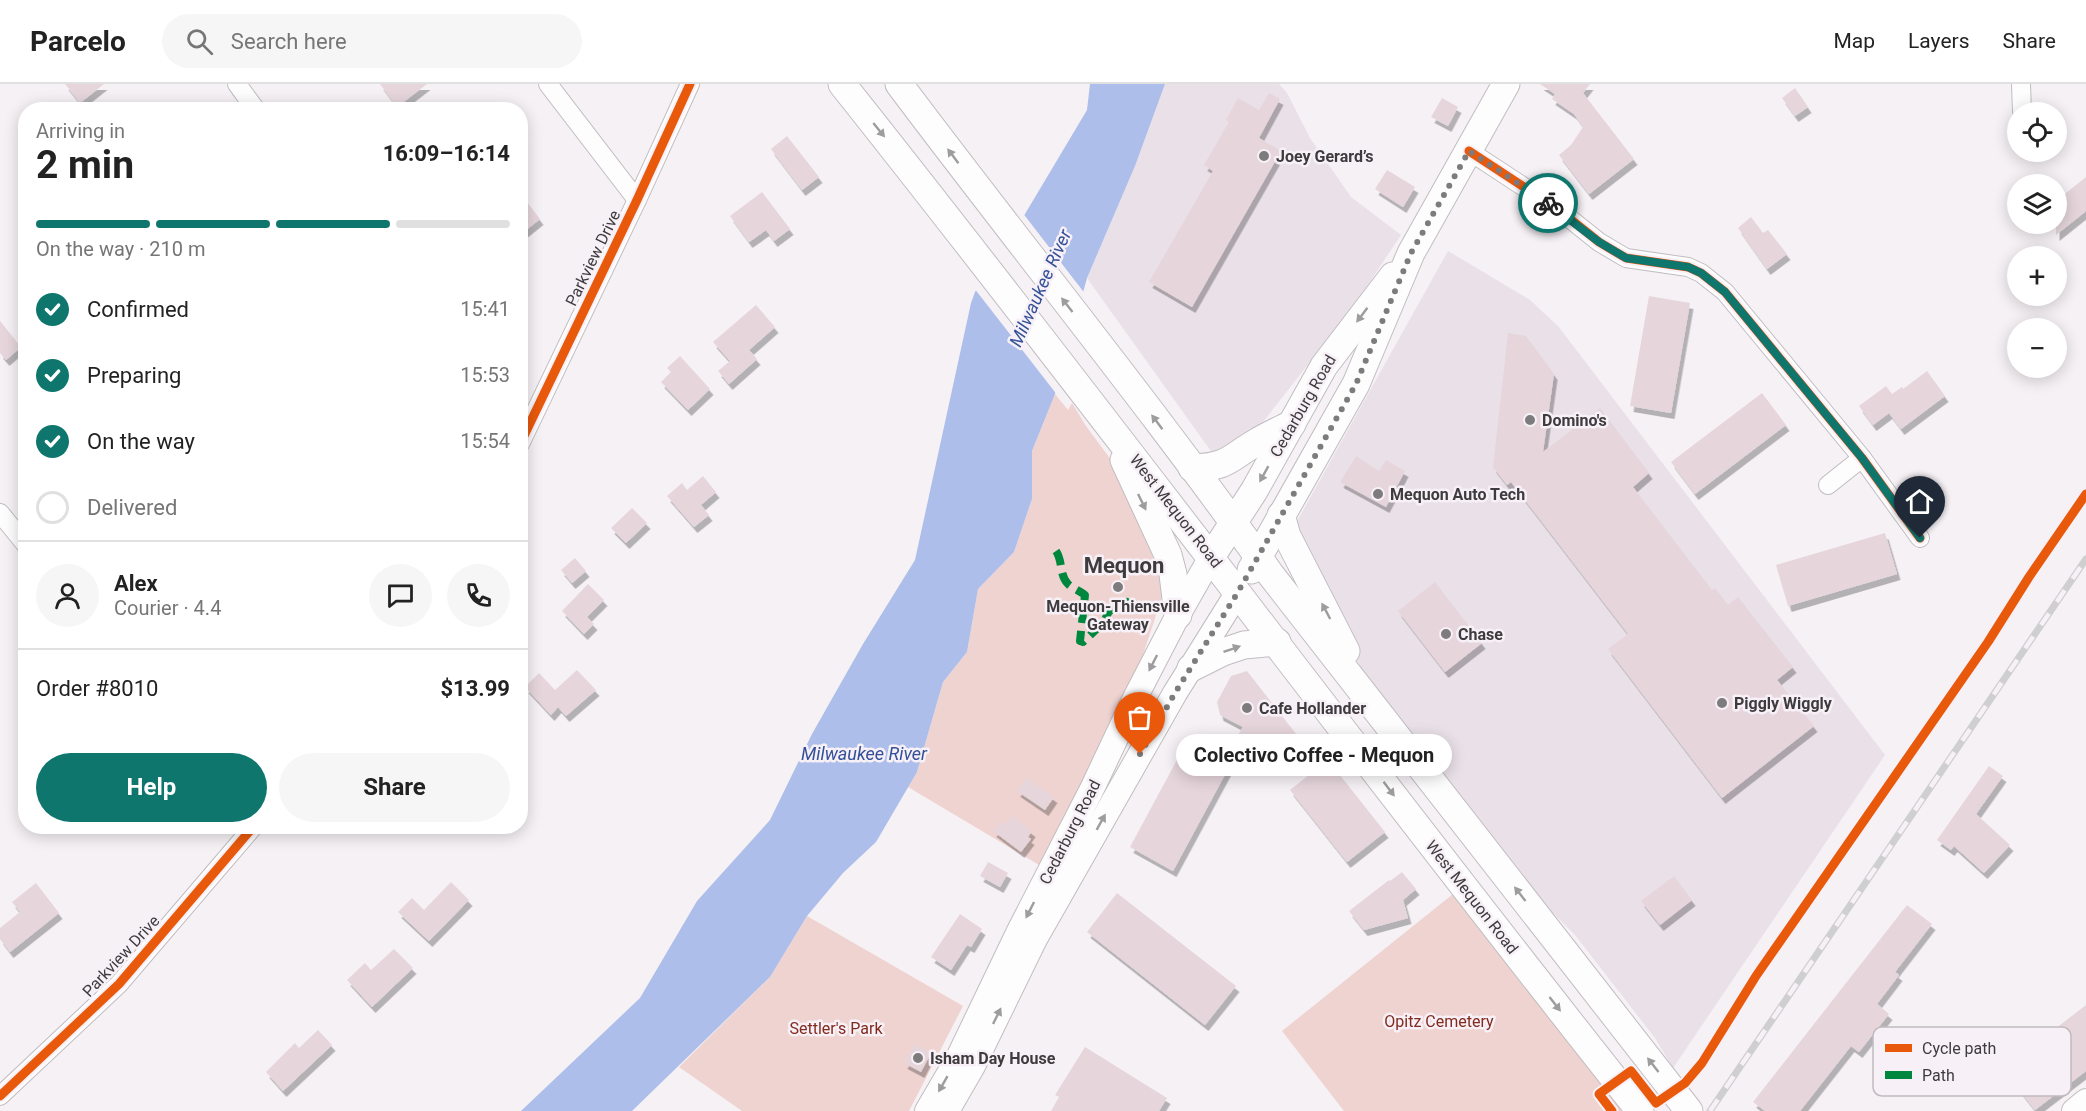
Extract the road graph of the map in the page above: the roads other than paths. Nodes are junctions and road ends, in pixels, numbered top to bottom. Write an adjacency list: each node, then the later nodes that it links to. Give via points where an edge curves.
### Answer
1 (237, 84): 8 (street)
2 (548, 84): 11 (street)
3 (690, 84): 11 (street, Parkview Drive)
4 (842, 84): 13 (main road, West Mequon Road, one-way to 13)
5 (899, 84): 18 (main road, West Mequon Road, one-way to 5)
6 (1506, 84): 10 (main road, Cedarburg Road)
7 (2021, 84): 9 (street)
8 (250, 102)
9 (2022, 102)
10 (1469, 151): 12 (main road, Cedarburg Road); 17 (street, via 1626,258 1678,265 1701,273 1725,292)
11 (638, 200): 15 (street, Parkview Drive)
12 (1411, 253): 14 (main road, Cedarburg Road, one-way to 14, via 1324,366); 21 (main road, Cedarburg Road, via 1356,384)
13 (1084, 393): 16 (main road, West Mequon Road); 24 (main road, via 1143,441)
14 (1292, 424): 18 (main road, via 1256,442 1232,460); 24 (main road, Cedarburg Road, one-way to 24)
15 (528, 427)
16 (1111, 428): 24 (main road, West Mequon Road); 27 (main road, one-way to 27, via 1168,555)
17 (1862, 458): 19 (street); 23 (street)
18 (1192, 468): 24 (main road, West Mequon Road)
19 (1827, 485)
20 (0, 513): 22 (street)
21 (1281, 515): 25 (main road, Cedarburg Road); 30 (main road, one-way to 21, via 1345,647 1287,536)
22 (18, 536)
23 (1920, 538)
24 (1223, 539): 25 (main road, West Mequon Road); 26 (main road, West Mequon Road); 27 (main road, Cedarburg Road)
25 (1258, 556): 26 (main road, Cedarburg Road); 30 (main road, West Mequon Road)
26 (1241, 586): 28 (main road, West Mequon Road); 29 (main road, Cedarburg Road); 30 (main road, via 1279,615 1329,678 1348,690)
27 (1178, 615): 36 (main road, Cedarburg Road, one-way to 36, via 958,1058)
28 (1277, 642): 29 (main road, one-way to 28, via 1244,645); 33 (main road, West Mequon Road, one-way to 33)
29 (1191, 668): 37 (main road, Cedarburg Road, one-way to 29, via 1035,939)
30 (1362, 690): 32 (main road, West Mequon Road, one-way to 30)
31 (245, 834): 34 (street, Parkview Drive, via 119,984)
32 (1551, 933): 33 (main road); 39 (main road, West Mequon Road, one-way to 32)
33 (1519, 958): 38 (main road, West Mequon Road, one-way to 38)
34 (0, 1096)
35 (2086, 1101): 40 (main road)
36 (927, 1111)
37 (948, 1111)
38 (1640, 1111)
39 (1689, 1111)
40 (2074, 1111)

